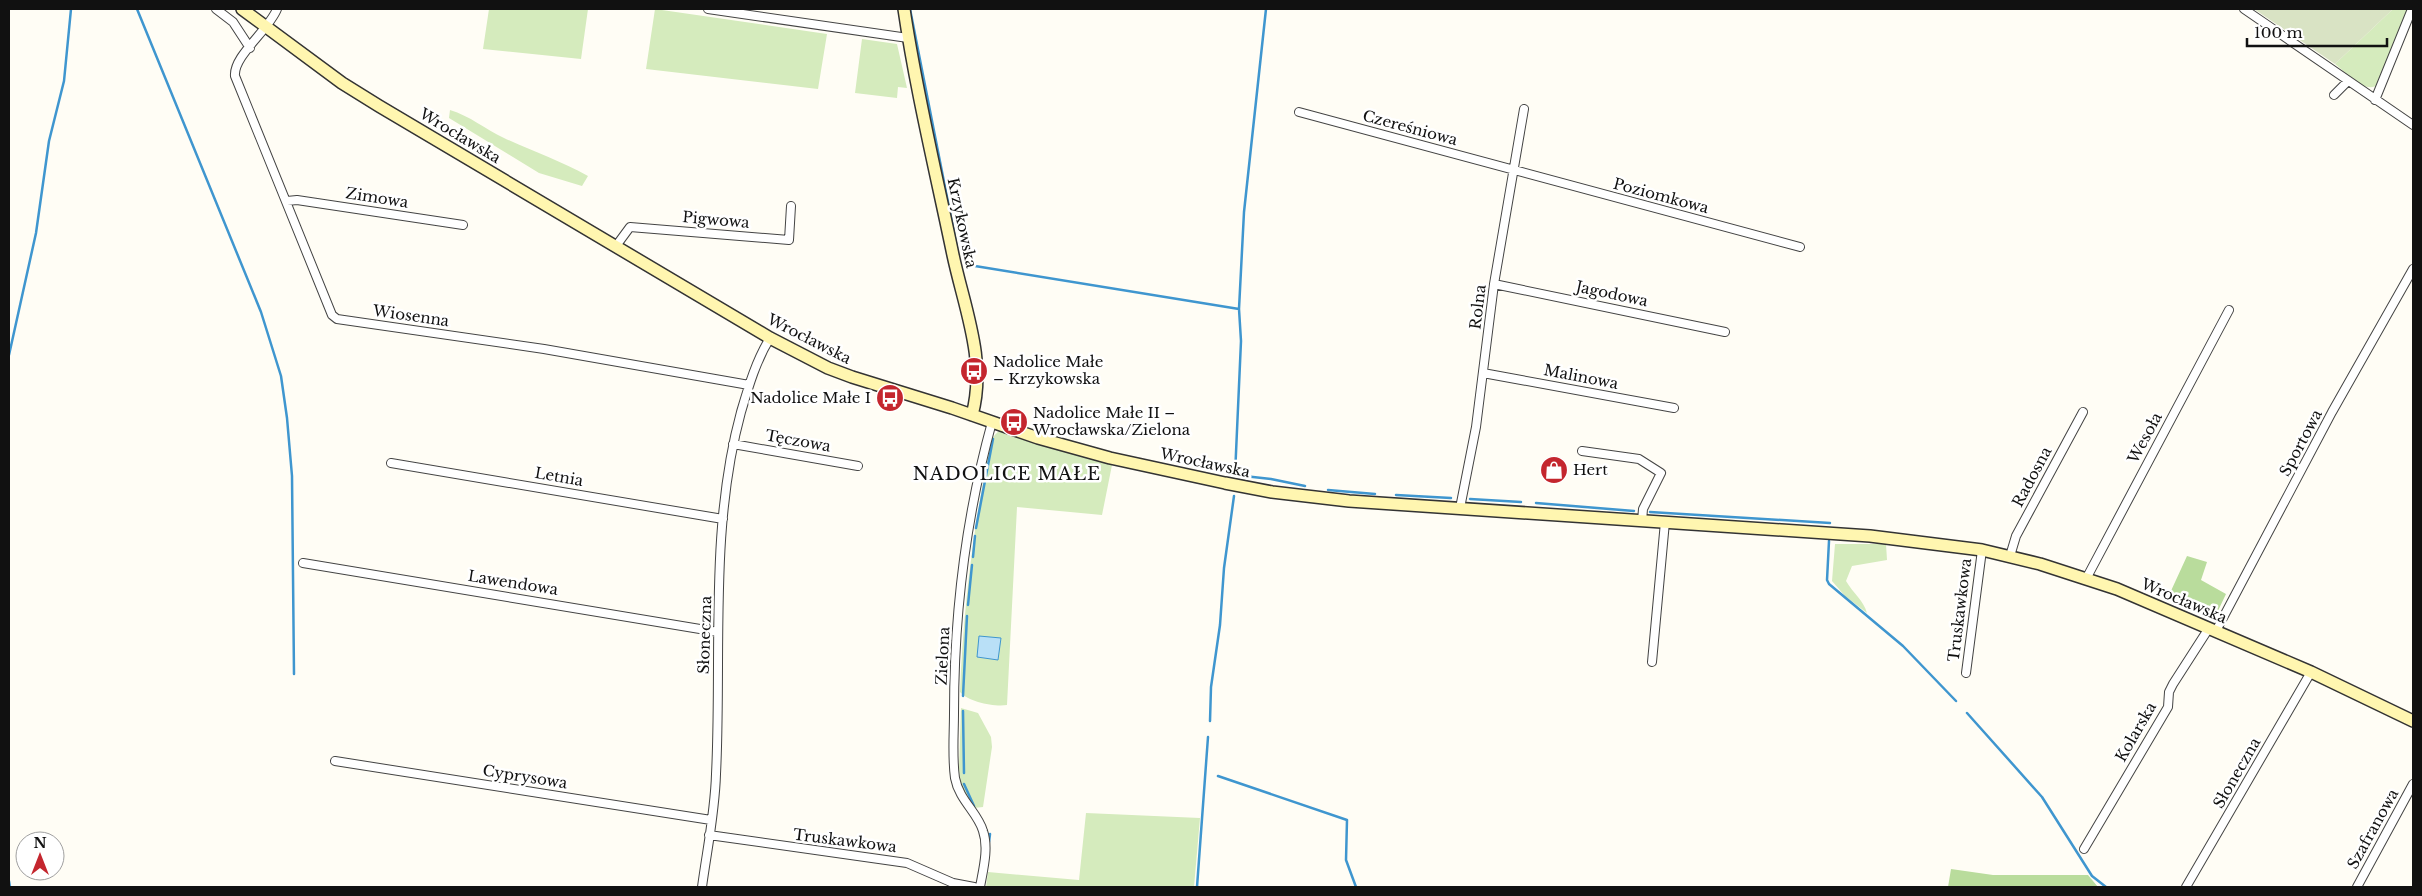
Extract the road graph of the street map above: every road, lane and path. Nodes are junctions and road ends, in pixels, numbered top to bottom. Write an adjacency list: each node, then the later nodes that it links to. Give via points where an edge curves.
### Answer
1 (216, 9): 10 (street, via 233,22)
2 (242, 9): 8 (street, Wrocławska)
3 (277, 9): 8 (street, Wiosenna)
4 (708, 9): 9 (street)
5 (904, 9): 9 (street, Krzykowska)
6 (2244, 9): 11 (street)
7 (2412, 9): 13 (street)
8 (266, 28): 10 (street, Wiosenna); 21 (street, Wrocławska, via 342,83)
9 (908, 38): 32 (street, Krzykowska, via 976,352 976,402)
10 (250, 48): 18 (street, Wiosenna, via 236,65 235,76)
11 (2348, 81): 12 (street); 13 (street)
12 (2334, 95)
13 (2375, 100): 16 (street)
14 (1524, 109): 17 (street, Rolna)
15 (1299, 112): 17 (street, Czereśniowa)
16 (2413, 125)
17 (1514, 171): 22 (street, Poziomkowa); 24 (street, Rolna)
18 (287, 201): 20 (street, Zimowa); 29 (street, Wiosenna, via 332,314 337,319 544,349)
19 (791, 206): 21 (street, Pigwowa, via 789,240 630,227)
20 (462, 225)
21 (616, 246): 27 (street, Wrocławska)
22 (1800, 247)
23 (2413, 269): 46 (street, Sportowa)
24 (1494, 284): 26 (street, Jagodowa); 28 (street, Rolna)
25 (2229, 310): 45 (street, Wesoła)
26 (1725, 332)
27 (770, 338): 29 (street, via 757,359); 32 (street, Wrocławska, via 828,368)
28 (1483, 373): 30 (street, Malinowa); 38 (street, Rolna)
29 (749, 385): 34 (street, Słoneczna)
30 (1674, 408)
31 (2083, 412): 43 (street, Radosna, via 2016,536)
32 (972, 415): 33 (street, Wrocławska)
33 (992, 422): 38 (street, Wrocławska, via 1110,458 1247,488 1349,501); 59 (street, Zielona, via 964,560 954,701 955,778 966,804 983,830)
34 (733, 444): 37 (street, Tęczowa); 39 (street, Słoneczna)
35 (1582, 451): 40 (street, via 1639,458 1661,473 1643,509)
36 (391, 463): 39 (street, Letnia)
37 (858, 466)
38 (1465, 509): 40 (street, Wrocławska)
39 (723, 519): 47 (street, Słoneczna)
40 (1642, 521): 41 (street, Wrocławska)
41 (1665, 522): 42 (street, Wrocławska, via 1870,536); 48 (street)
42 (1982, 550): 43 (street, Wrocławska); 50 (street, Truskawkowa)
43 (2010, 556): 45 (street, Wrocławska)
44 (303, 563): 47 (street, Lawendowa)
45 (2086, 579): 46 (street, Wrocławska)
46 (2213, 629): 49 (street, Wrocławska); 56 (street, Kolarska, via 2172,684 2168,707)
47 (718, 632): 54 (street, Słoneczna, via 716,776)
48 (1652, 662)
49 (2311, 672): 51 (street, Wrocławska); 60 (street, Słoneczna)
50 (1966, 673)
51 (2413, 721)
52 (335, 761): 54 (street, Cyprysowa)
53 (2413, 784): 61 (street, Szafranowa)
54 (711, 820): 55 (street, Słoneczna)
55 (709, 835): 57 (street, Słoneczna); 58 (street, Truskawkowa, via 907,863 953,883)
56 (2084, 849)
57 (702, 887)
58 (974, 887)
59 (980, 887)
60 (2186, 887)
61 (2357, 887)

